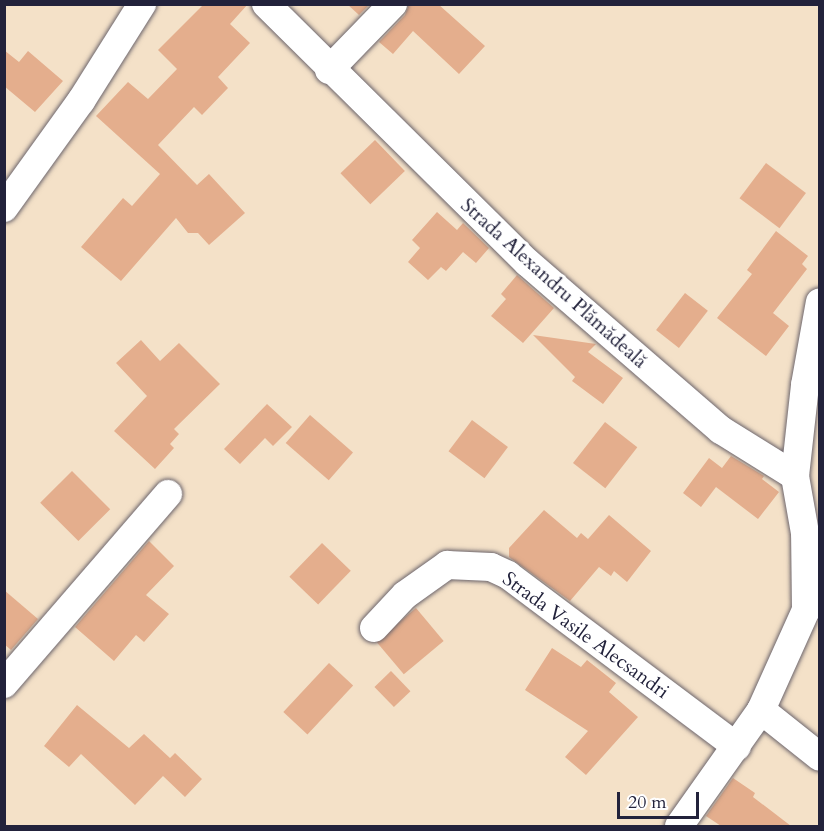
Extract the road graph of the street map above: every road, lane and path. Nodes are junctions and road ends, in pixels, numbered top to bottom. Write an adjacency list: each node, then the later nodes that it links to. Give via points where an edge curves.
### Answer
1 (142, 4): 5 (street, via 81,101)
2 (266, 4): 4 (street, Strada Alexandru Plămădeală)
3 (393, 4): 4 (street)
4 (329, 70): 7 (street, Strada Alexandru Plămădeală, via 519,255 614,339 722,430)
5 (4, 208)
6 (819, 302): 7 (street)
7 (795, 476): 9 (street)
8 (168, 494): 11 (street)
9 (813, 602): 12 (street)
10 (374, 628): 13 (street, Strada Vasile Alecsandri, via 405,595 447,565 490,567 507,574)
11 (4, 684)
12 (761, 711): 13 (street); 14 (street)
13 (737, 747): 15 (street)
14 (819, 757)
15 (679, 826)

